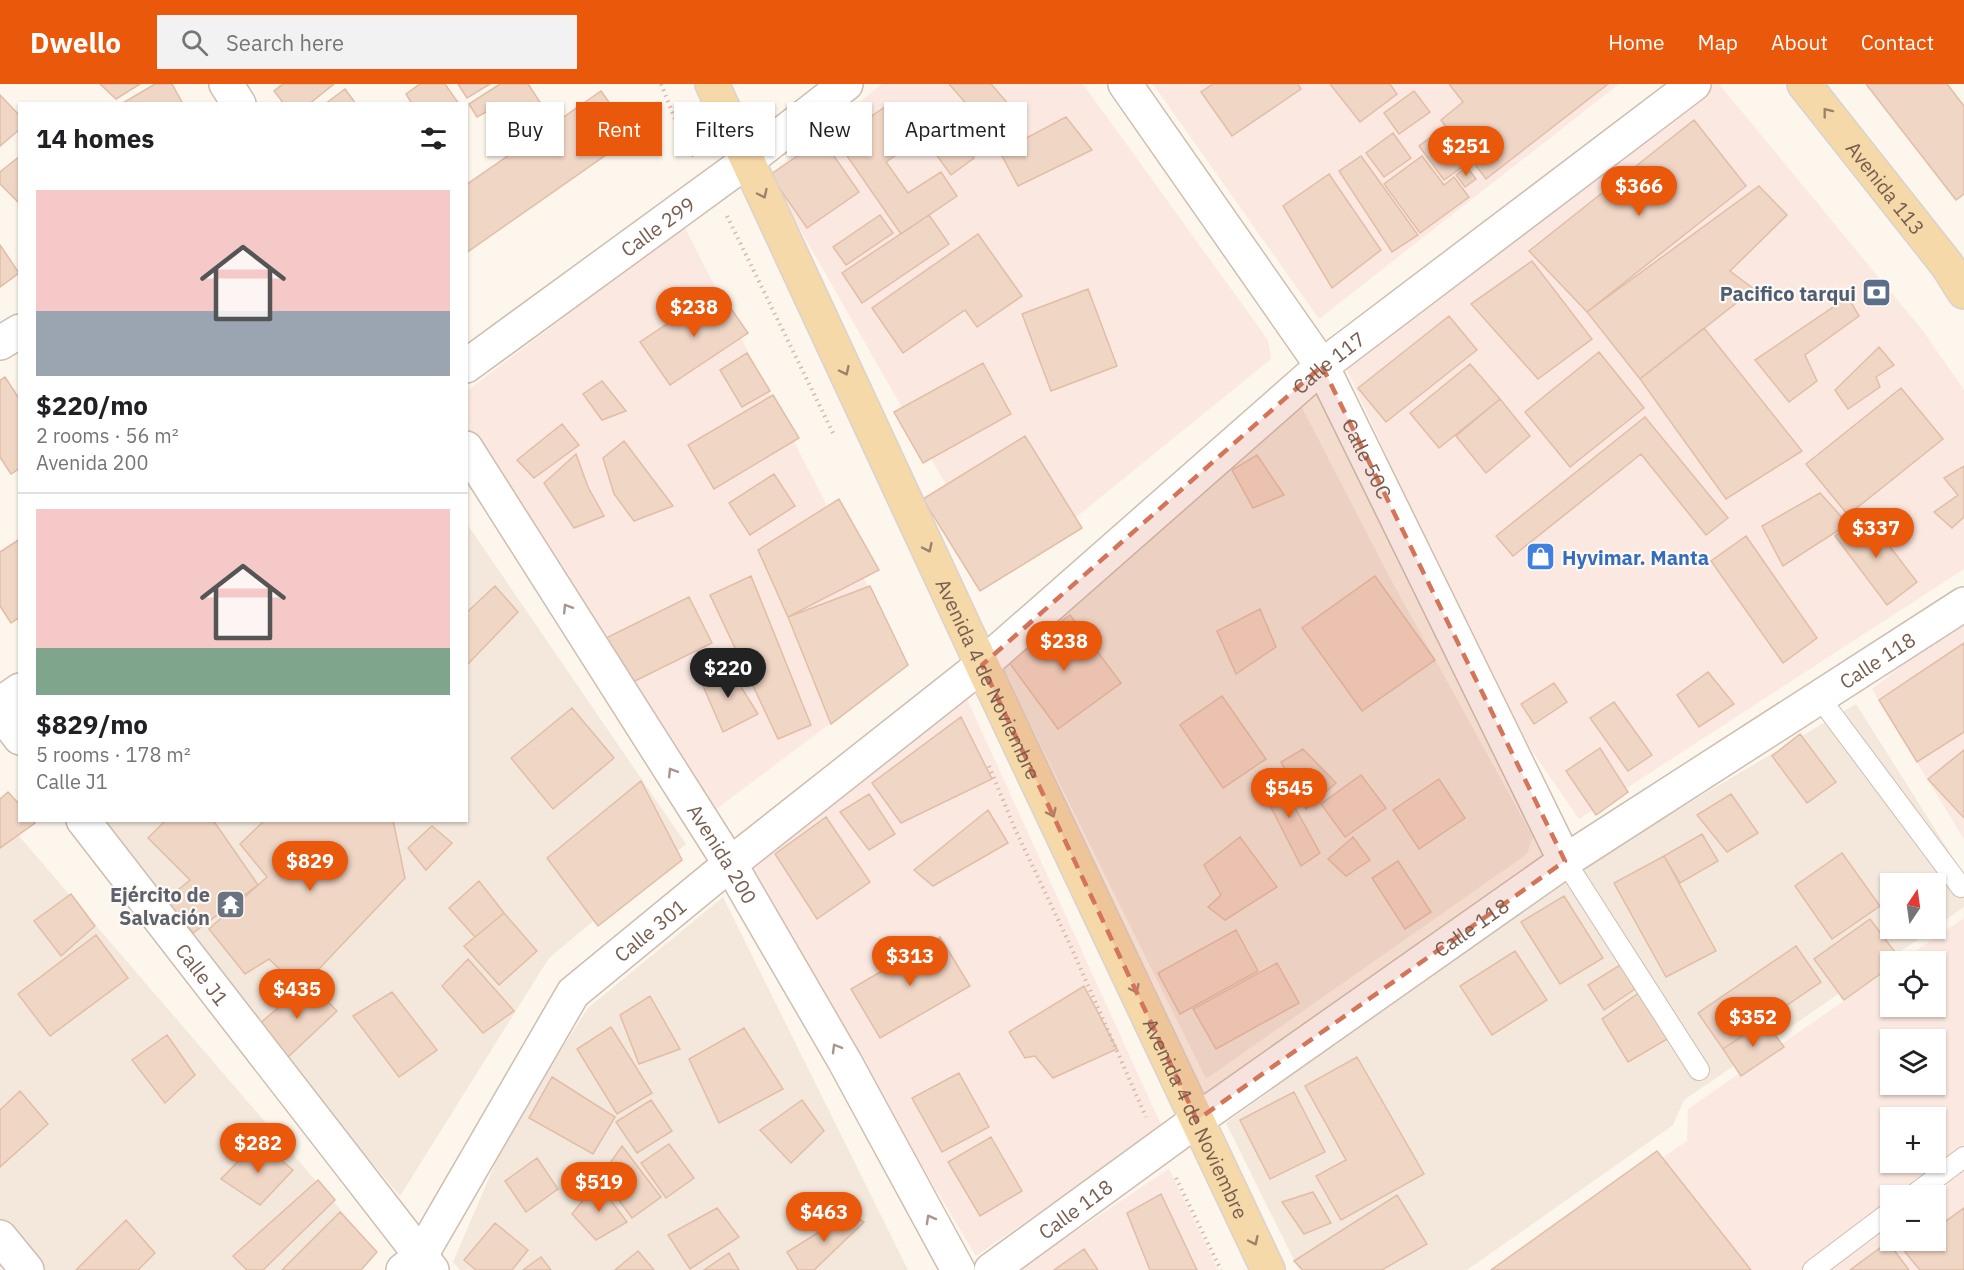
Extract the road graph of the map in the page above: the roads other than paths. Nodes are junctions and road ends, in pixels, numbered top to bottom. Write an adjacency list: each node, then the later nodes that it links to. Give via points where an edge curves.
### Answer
1 (226, 84): 7 (street)
2 (712, 84): 8 (main road, Avenida 4 de Noviembre)
3 (846, 84): 8 (street, Calle 299)
4 (1125, 84): 13 (street, Calle 50C)
5 (1694, 84): 13 (street, Calle 117)
6 (1804, 84): 9 (main road, Avenida 113, one-way to 6)
7 (238, 102)
8 (747, 161): 12 (street, Calle 299); 16 (main road, Avenida 4 de Noviembre, one-way to 16)
9 (1964, 292)
10 (18, 332): 11 (street)
11 (0, 343)
12 (468, 365)
13 (1322, 366): 16 (street, Calle 117); 23 (street, Calle 50C)
14 (468, 451): 24 (street, Avenida 200, one-way to 14)
15 (1964, 604): 18 (street, Calle 118)
16 (982, 665): 24 (street, Calle 301); 27 (main road, Avenida 4 de Noviembre, one-way to 27)
17 (18, 691): 19 (street)
18 (1819, 697): 23 (street, Calle 118); 25 (lane)
19 (0, 704)
20 (0, 712): 21 (street)
21 (18, 735)
22 (85, 822): 32 (street, Calle J1)
23 (1565, 861): 26 (lane); 27 (street, Calle 118)
24 (730, 864): 32 (street, Calle 301, via 573,993); 34 (street, Avenida 200, one-way to 24, via 845,1062)
25 (1961, 887)
26 (1699, 1070)
27 (1197, 1120): 35 (street, Calle 118); 36 (main road, Avenida 4 de Noviembre, one-way to 36)
28 (1964, 1156): 29 (lane)
29 (1926, 1185)
30 (1880, 1220): 37 (lane)
31 (0, 1237): 33 (street)
32 (419, 1266)
33 (27, 1270)
34 (958, 1270)
35 (991, 1270)
36 (1268, 1270)
37 (1813, 1270)

